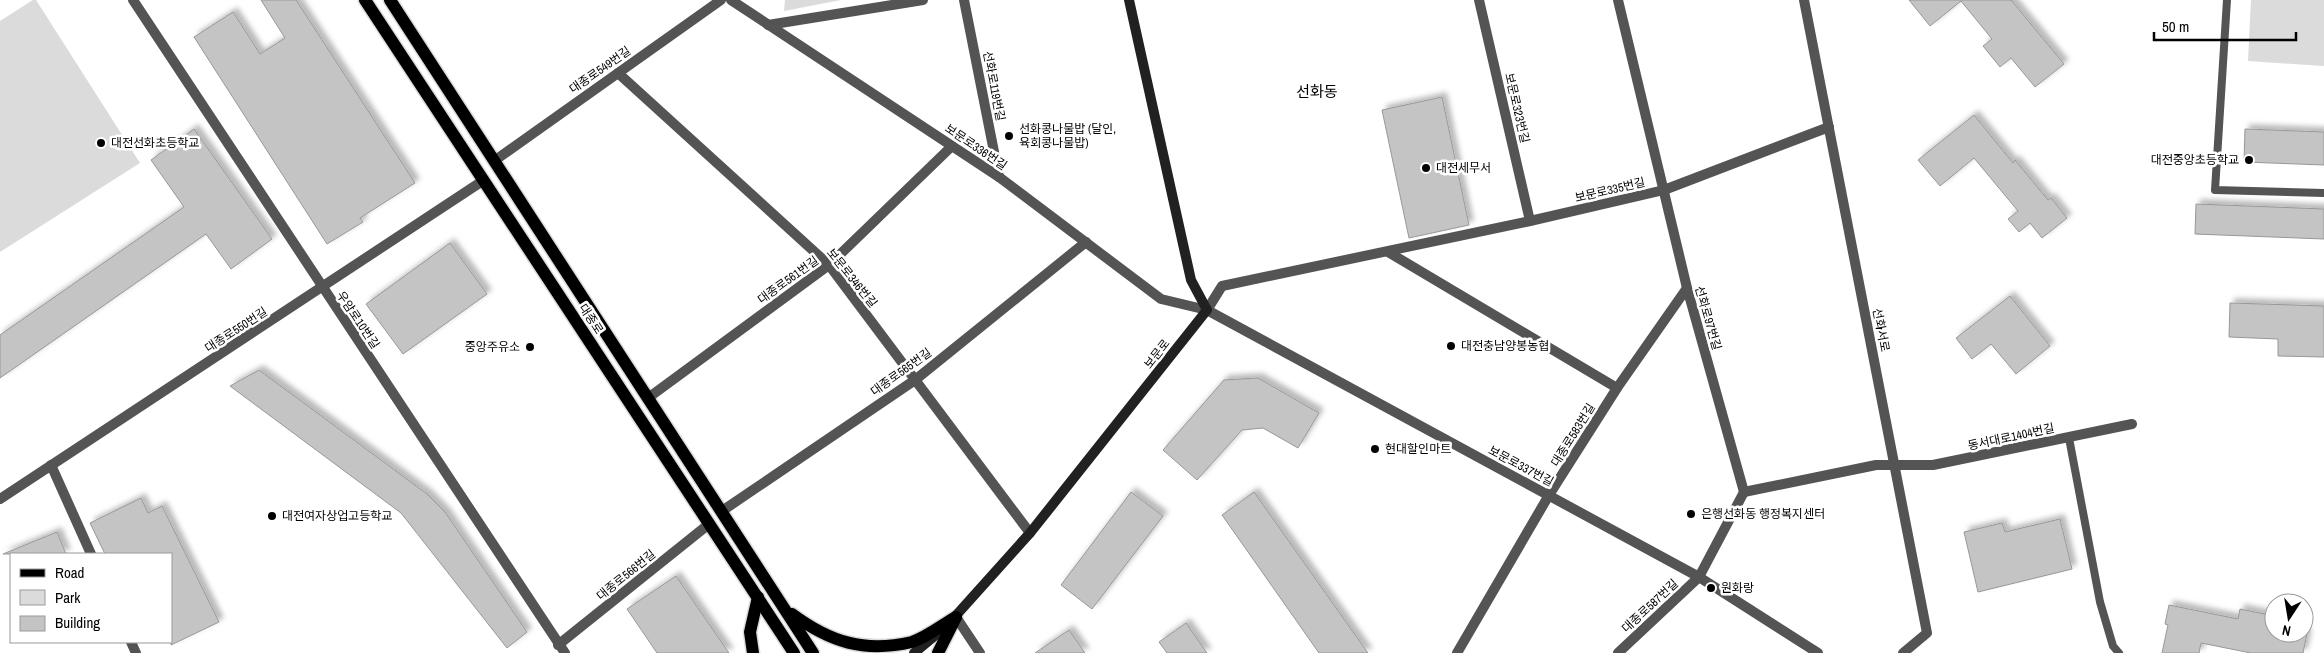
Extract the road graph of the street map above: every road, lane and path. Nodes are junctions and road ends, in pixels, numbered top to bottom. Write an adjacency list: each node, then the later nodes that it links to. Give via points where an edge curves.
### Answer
1 (132, 0): 26 (street, 우암로10번길)
2 (365, 0): 19 (main road, 대종로)
3 (390, 0): 17 (main road, 대종로)
4 (721, 0): 14 (street, 대종로549번길)
5 (731, 0): 13 (street, 보문로336번길)
6 (923, 0): 13 (street)
7 (964, 0): 18 (street, 선화로119번길)
8 (1129, 0): 28 (main road, via 1190,280)
9 (1479, 0): 22 (street, 보문로323번길)
10 (1618, 0): 20 (street, 선화로97번길)
11 (1804, 0): 15 (street, 선화서로)
12 (2227, 0): 21 (lane, via 2215,190)
13 (768, 25): 16 (street, 보문로336번길)
14 (618, 73): 17 (street, 대종로549번길); 25 (street, 보문로346번길)
15 (1829, 127): 20 (street, 보문로335번길); 35 (street, 선화서로)
16 (952, 146): 18 (street, 보문로336번길); 25 (street, 대종로561번길)
17 (494, 161): 31 (main road, 대종로)
18 (999, 177): 23 (street, 보문로336번길)
19 (484, 180): 26 (street, 대종로550번길); 40 (main road, 대종로)
20 (1664, 190): 22 (street, 보문로335번길); 27 (street, 선화로97번길)
21 (2324, 193)
22 (1530, 221): 24 (street, 보문로335번길)
23 (1086, 242): 28 (street, 보문로336번길, via 1160,299); 29 (street, 대종로565번길)
24 (1388, 252): 28 (street, 보문로335번길, via 1222,286); 30 (street)
25 (829, 265): 29 (street, 보문로346번길); 31 (street, 대종로561번길)
26 (322, 288): 34 (street, 대종로550번길); 47 (street, 우암로10번길)
27 (1687, 288): 30 (street, 대종로583번길); 36 (street, 선화로97번길)
28 (1207, 310): 37 (street, 보문로337번길); 41 (main road, 보문로)
29 (915, 380): 39 (street, 대종로565번길); 41 (street, 보문로346번길)
30 (1617, 388): 37 (street, 대종로583번길)
31 (648, 398): 39 (main road, 대종로)
32 (2132, 424): 33 (street, 동서대로1404번길)
33 (2069, 438): 35 (street, 동서대로1404번길, via 1933,465); 58 (lane, via 2100,602 2113,646)
34 (51, 465): 38 (street, 대종로550번길); 42 (street)
35 (1895, 466): 36 (street, via 1876,465); 57 (street, 선화서로, via 1927,633)
36 (1744, 492): 43 (street, 대종로587번길)
37 (1549, 495): 43 (street, 보문로337번길); 54 (street, 대종로583번길)
38 (0, 499)
39 (722, 511): 45 (main road, 대종로)
40 (710, 524): 44 (main road, 대종로); 47 (street, 대종로566번길)
41 (1030, 533): 46 (main road, 보문로)
42 (91, 553)
43 (1700, 577): 55 (street, 대종로587번길); 56 (street, 보문로337번길)
44 (758, 597): 48 (main road, via 750,632); 49 (main road, 대종로)
45 (786, 610): 46 (main road, via 836,642 874,648 913,642); 50 (main road, 대종로)
46 (956, 617): 51 (main road, 보문로); 52 (main road); 53 (street)
47 (562, 649)
48 (753, 653)
49 (794, 653)
50 (814, 653)
51 (914, 653)
52 (938, 653)
53 (980, 653)
54 (1458, 653)
55 (1618, 653)
56 (1818, 653)
57 (1903, 653)
58 (2119, 653)

